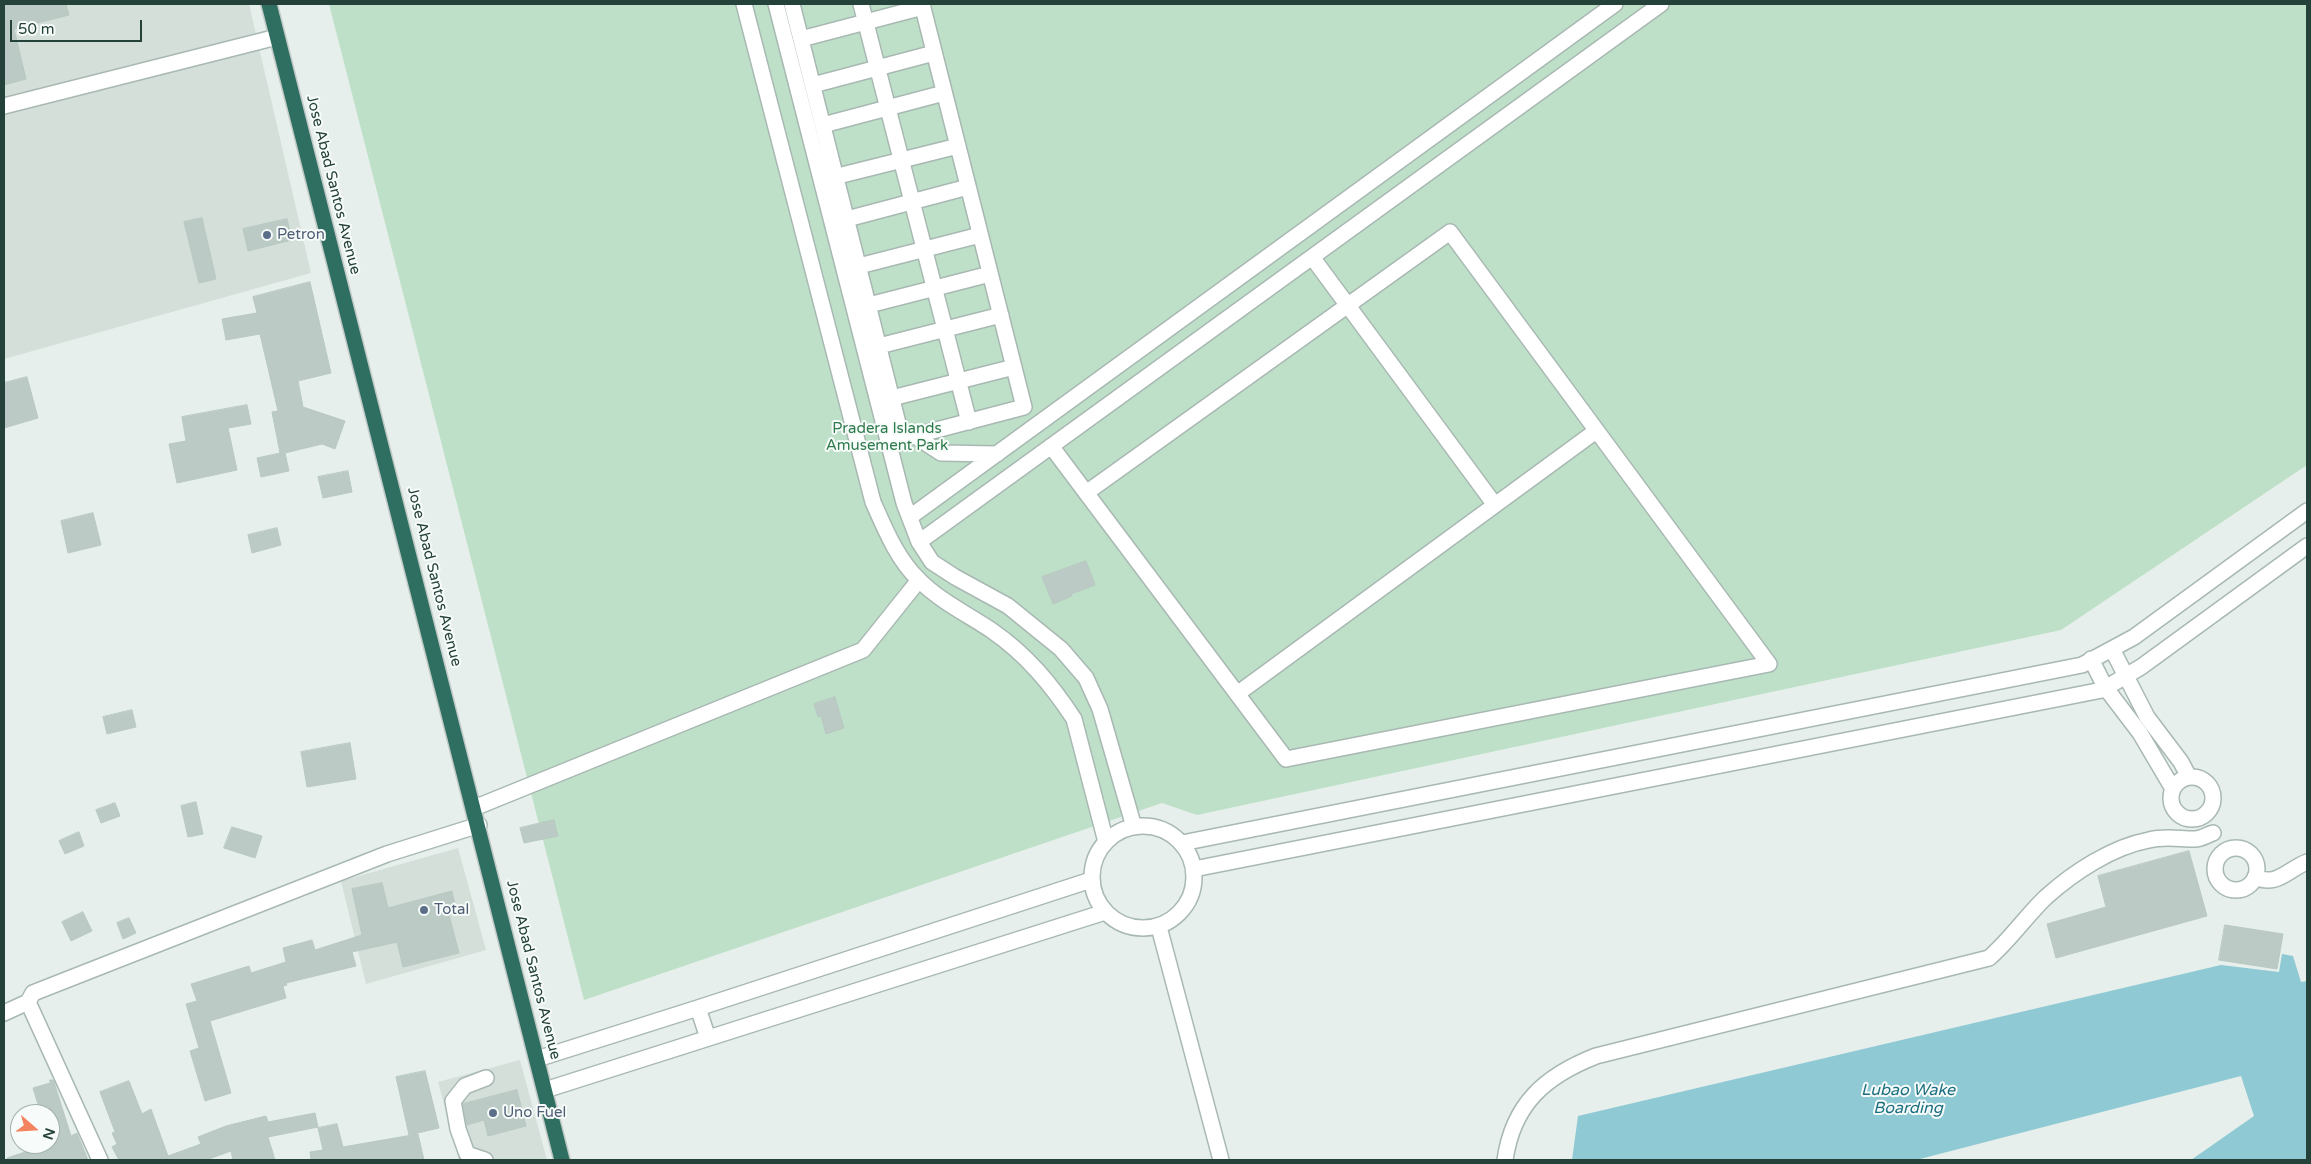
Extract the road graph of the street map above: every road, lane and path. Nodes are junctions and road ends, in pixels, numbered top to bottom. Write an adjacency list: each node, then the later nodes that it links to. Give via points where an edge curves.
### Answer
1 (269, 4): 10 (highway, Jose Abad Santos Avenue)
2 (744, 4): 50 (street, via 873,502 888,536)
3 (776, 4): 21 (street)
4 (792, 4): 11 (street)
5 (861, 4): 9 (street)
6 (1615, 4): 43 (street)
7 (1661, 4): 27 (street)
8 (922, 6): 9 (street); 12 (street)
9 (866, 22): 11 (street); 13 (street)
10 (277, 37): 16 (street); 58 (highway, Jose Abad Santos Avenue)
11 (801, 39): 14 (street)
12 (934, 53): 13 (street); 15 (street)
13 (878, 68): 14 (street); 17 (street)
14 (813, 85): 18 (street)
15 (944, 93): 17 (street); 19 (street)
16 (4, 106)
17 (888, 108): 18 (street); 20 (street)
18 (823, 125): 21 (street)
19 (958, 146): 20 (street); 22 (street)
20 (901, 160): 21 (street); 23 (street)
21 (829, 179): 24 (street); 47 (street)
22 (968, 187): 23 (street); 25 (street)
23 (912, 202): 24 (street); 26 (street)
24 (847, 219): 28 (street)
25 (980, 235): 26 (street); 29 (street)
26 (924, 249): 28 (street); 30 (street)
27 (1312, 256): 32 (street); 42 (street)
28 (859, 266): 31 (street)
29 (990, 274): 30 (street); 33 (street)
30 (934, 288): 31 (street); 34 (street)
31 (869, 305): 35 (street)
32 (1348, 305): 40 (street, via 1450,232); 44 (street); 45 (street)
33 (1001, 315): 34 (street); 36 (street)
34 (945, 329): 35 (street); 37 (street)
35 (879, 346): 38 (street)
36 (1014, 366): 37 (street); 39 (street, via 1024,407)
37 (958, 381): 38 (street); 39 (street)
38 (892, 398): 41 (street, via 902,439)
39 (969, 422): 41 (street)
40 (1596, 431): 45 (street); 55 (street, via 1769,664 1286,759)
41 (915, 436): 43 (street, via 941,453)
42 (1051, 446): 44 (street); 48 (street)
43 (997, 454): 47 (street)
44 (1086, 493): 55 (street)
45 (1494, 505): 55 (street)
46 (2307, 510): 51 (street, via 2134,637)
47 (910, 517): 48 (street)
48 (919, 542): 61 (street, via 932,562 1008,606 1035,627 1061,649 1086,678 1100,709)
49 (2307, 546): 53 (street)
50 (919, 580): 58 (street, via 864,650); 63 (street, via 1028,659 1063,702 1074,719)
51 (2112, 649): 52 (street); 53 (street)
52 (2091, 659): 54 (street); 64 (street, via 2082,665)
53 (2128, 675): 54 (street); 56 (street, via 2147,717)
54 (2105, 687): 57 (street, via 2140,733); 67 (street)
55 (1237, 694)
56 (2189, 777): 57 (street); 59 (street, via 2205,782 2212,791 2210,807)
57 (2173, 789): 59 (street, via 2171,802 2178,814 2190,819)
58 (474, 808): 60 (highway, Jose Abad Santos Avenue)
59 (2203, 816): 62 (street)
60 (479, 825): 72 (street, via 378,857 33,993); 76 (highway, Jose Abad Santos Avenue)
61 (1134, 827): 63 (street, via 1124,829); 64 (street, via 1155,827)
62 (2213, 833): 65 (street); 83 (street, via 2196,839 2148,840 2111,853 2072,876 2045,898 1989,958 1596,1056 1573,1065 1546,1084 1522,1108)
63 (1106, 842): 69 (street, via 1093,864)
64 (1182, 843): 67 (street)
65 (2226, 851): 68 (street, via 2236,848 2249,853 2256,863); 68 (street, via 2218,858 2215,872 2222,885 2242,889)
66 (2307, 862): 68 (street, via 2277,880 2265,881)
67 (1194, 869): 71 (street, via 1194,884 1183,910)
68 (2256, 877)
69 (1092, 880): 70 (street); 73 (street)
70 (1104, 912): 71 (street, via 1130,927); 75 (street)
71 (1159, 926): 82 (street)
72 (28, 1002): 74 (street); 79 (street)
73 (698, 1008): 75 (street); 76 (street)
74 (4, 1013)
75 (708, 1038): 78 (street)
76 (537, 1058): 78 (highway, Jose Abad Santos Avenue)
77 (486, 1078): 80 (street, via 465,1086 453,1101 467,1154)
78 (545, 1090): 81 (highway, Jose Abad Santos Avenue)
79 (100, 1160)
80 (485, 1160)
81 (562, 1160)
82 (1221, 1160)
83 (1505, 1160)

